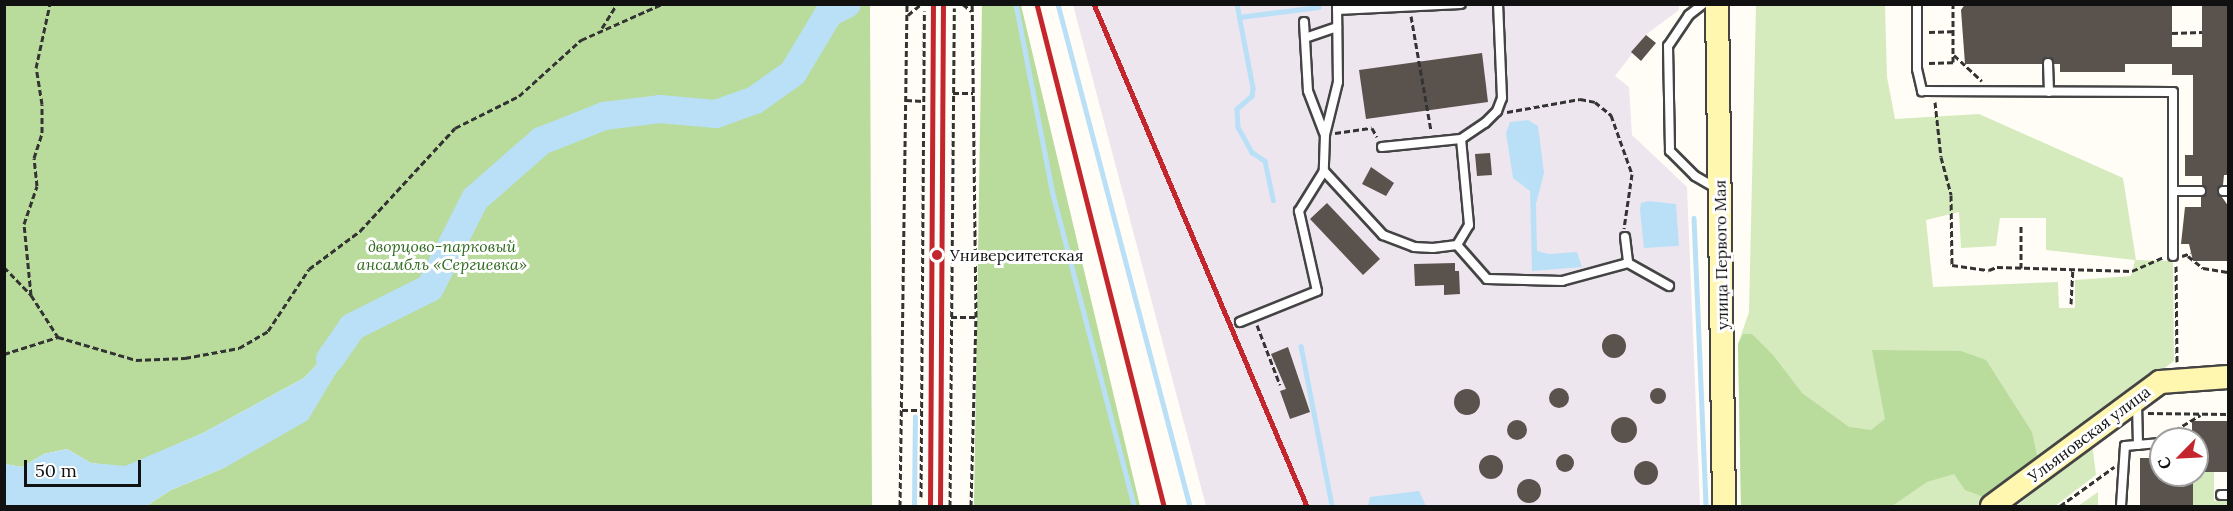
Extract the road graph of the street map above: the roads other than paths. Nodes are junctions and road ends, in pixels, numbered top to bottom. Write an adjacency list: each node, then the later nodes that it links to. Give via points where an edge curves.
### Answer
1 (1461, 4): 6 (lane)
2 (1498, 4): 13 (lane, via 1504,85 1497,111)
3 (1703, 4): 16 (lane, via 1689,15 1668,46 1670,151 1695,176)
4 (1717, 4): 16 (street, улица Первого Мая)
5 (1917, 4): 11 (lane, via 1917,69 1922,91)
6 (1337, 7): 8 (lane)
7 (1304, 22): 9 (lane)
8 (1337, 27): 9 (lane); 12 (lane, via 1338,82)
9 (1305, 38): 12 (lane, via 1308,91)
10 (2048, 63): 11 (lane)
11 (2049, 92): 17 (lane, via 2173,92)
12 (1325, 135): 15 (lane)
13 (1461, 138): 14 (lane); 20 (lane, via 1469,225)
14 (1382, 147)
15 (1324, 171): 20 (lane, via 1383,235 1414,247); 24 (lane, via 1299,211 1317,291)
16 (1720, 191): 29 (street, улица Первого Мая)
17 (2173, 191): 18 (lane); 21 (lane)
18 (2201, 191)
19 (1625, 237): 22 (lane)
20 (1457, 245): 22 (lane, via 1487,279 1562,281)
21 (2175, 259)
22 (1628, 264): 23 (lane)
23 (1669, 286)
24 (1240, 322)
25 (2229, 377): 26 (street, Ульяновская улица, via 2177,377 2160,381)
26 (2137, 405): 28 (lane); 30 (street, Ульяновская улица)
27 (2149, 444): 28 (lane)
28 (2139, 445): 31 (lane, via 2126,446)
29 (1725, 507)
30 (1992, 507)
31 (2121, 507)

